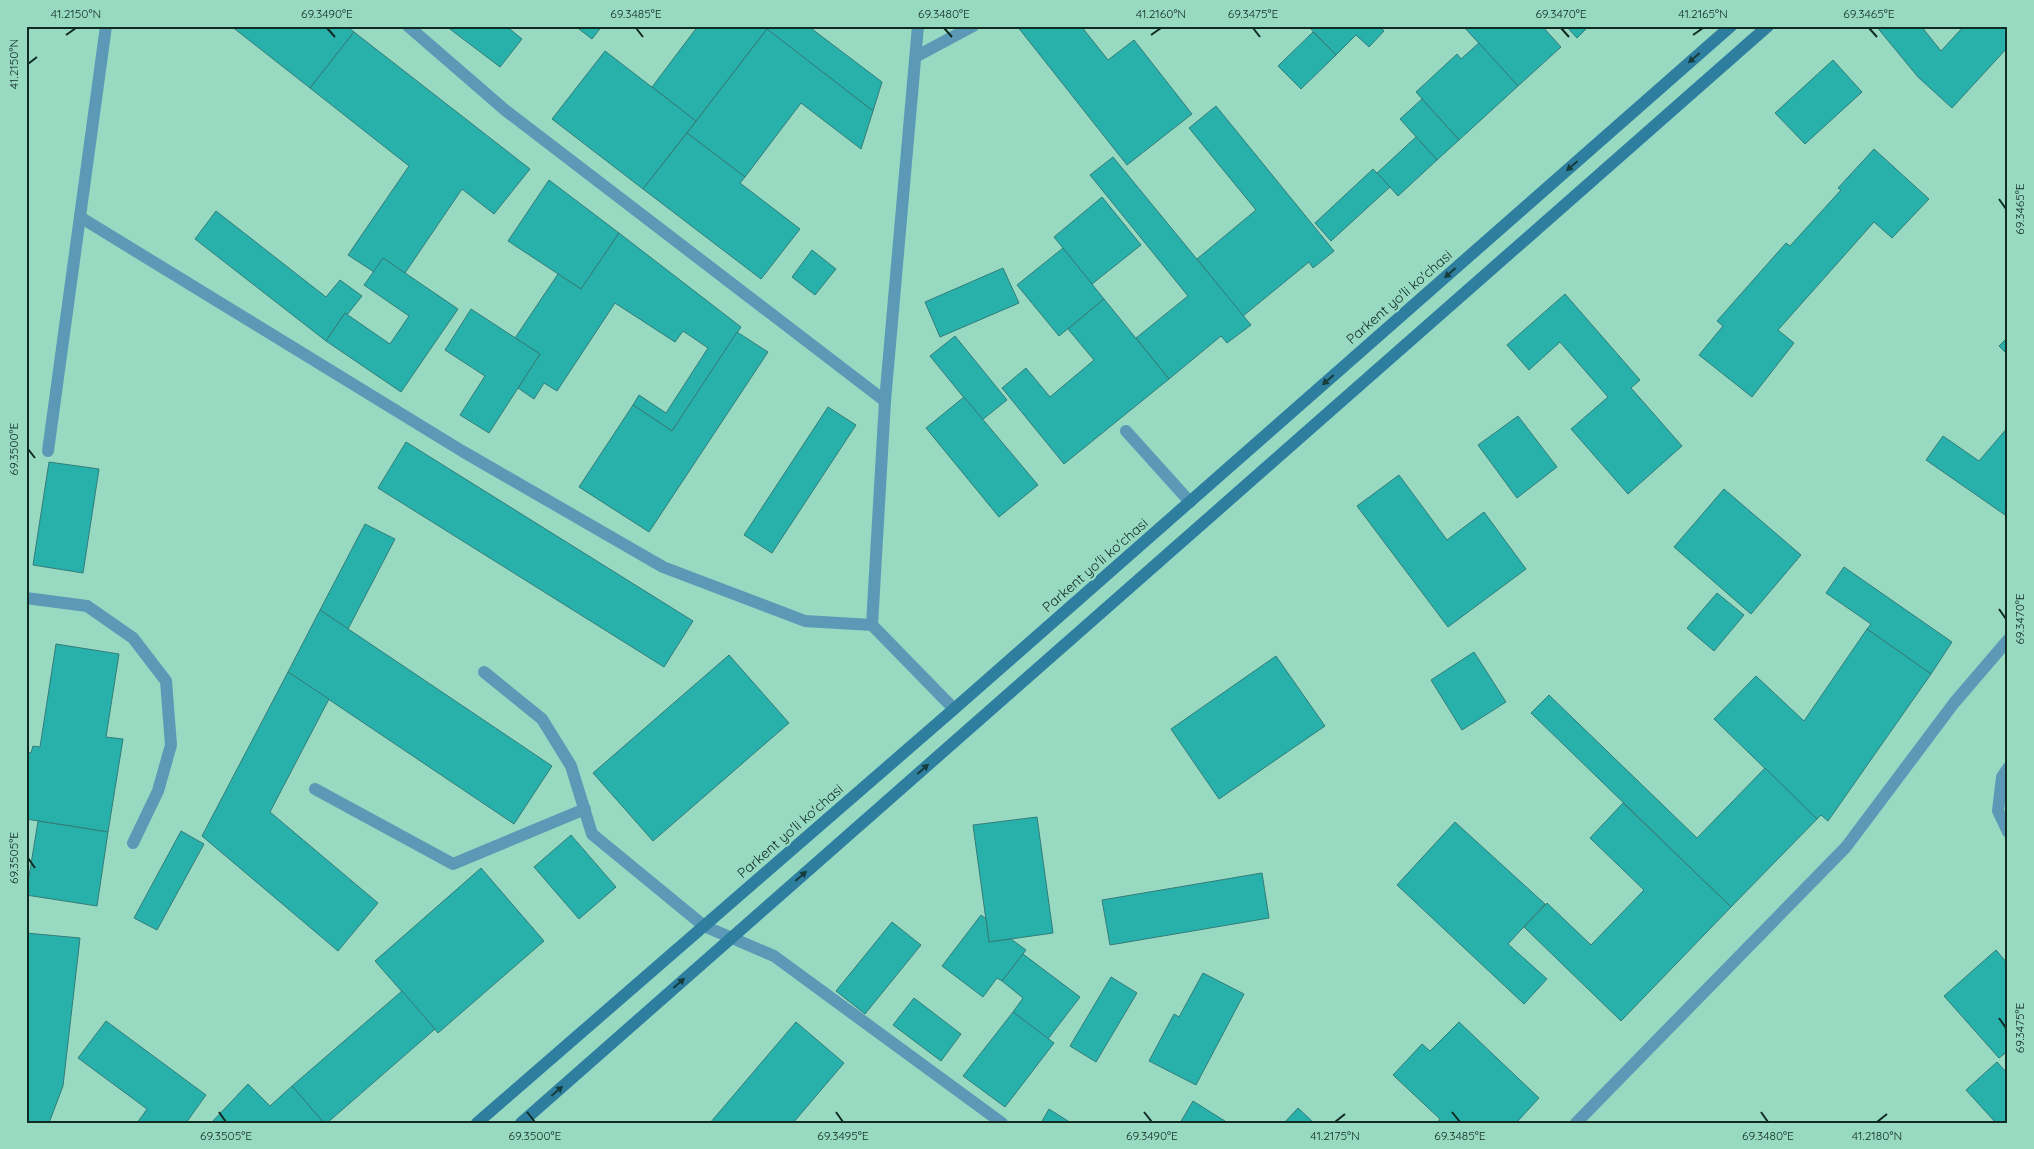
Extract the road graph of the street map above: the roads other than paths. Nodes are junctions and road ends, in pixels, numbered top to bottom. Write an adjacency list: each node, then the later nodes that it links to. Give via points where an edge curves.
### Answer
1 (106, 26): 8 (street)
2 (408, 26): 9 (street, via 506,110)
3 (918, 26): 7 (street)
4 (973, 26): 7 (street)
5 (1731, 26): 12 (street, Parkent yo'li ko'chasi, one-way to 12)
6 (1768, 26): 24 (street, one-way to 6)
7 (917, 56): 9 (street)
8 (80, 217): 11 (street); 14 (street, via 462,451 664,567 805,621)
9 (885, 401): 14 (street)
10 (1126, 431): 12 (street)
11 (48, 451)
12 (1190, 502): 17 (street, Parkent yo'li ko'chasi)
13 (26, 598): 22 (street, via 87,606 133,638 166,681 171,744 158,791)
14 (872, 625): 17 (street)
15 (2008, 640): 28 (street, via 1954,703 1846,846)
16 (484, 672): 20 (street, via 542,719 571,766)
17 (954, 709): 23 (street, Parkent yo'li ko'chasi)
18 (2008, 768): 21 (street, via 2002,777 1998,811)
19 (315, 789): 20 (street, via 453,864)
20 (585, 809): 23 (street, via 592,834)
21 (2008, 832)
22 (133, 843)
23 (704, 926): 24 (street); 25 (street, Parkent yo'li ko'chasi)
24 (731, 938): 26 (street, one-way to 24); 27 (street, via 774,956)
25 (477, 1123)
26 (521, 1123)
27 (1002, 1123)
28 (1576, 1123)

